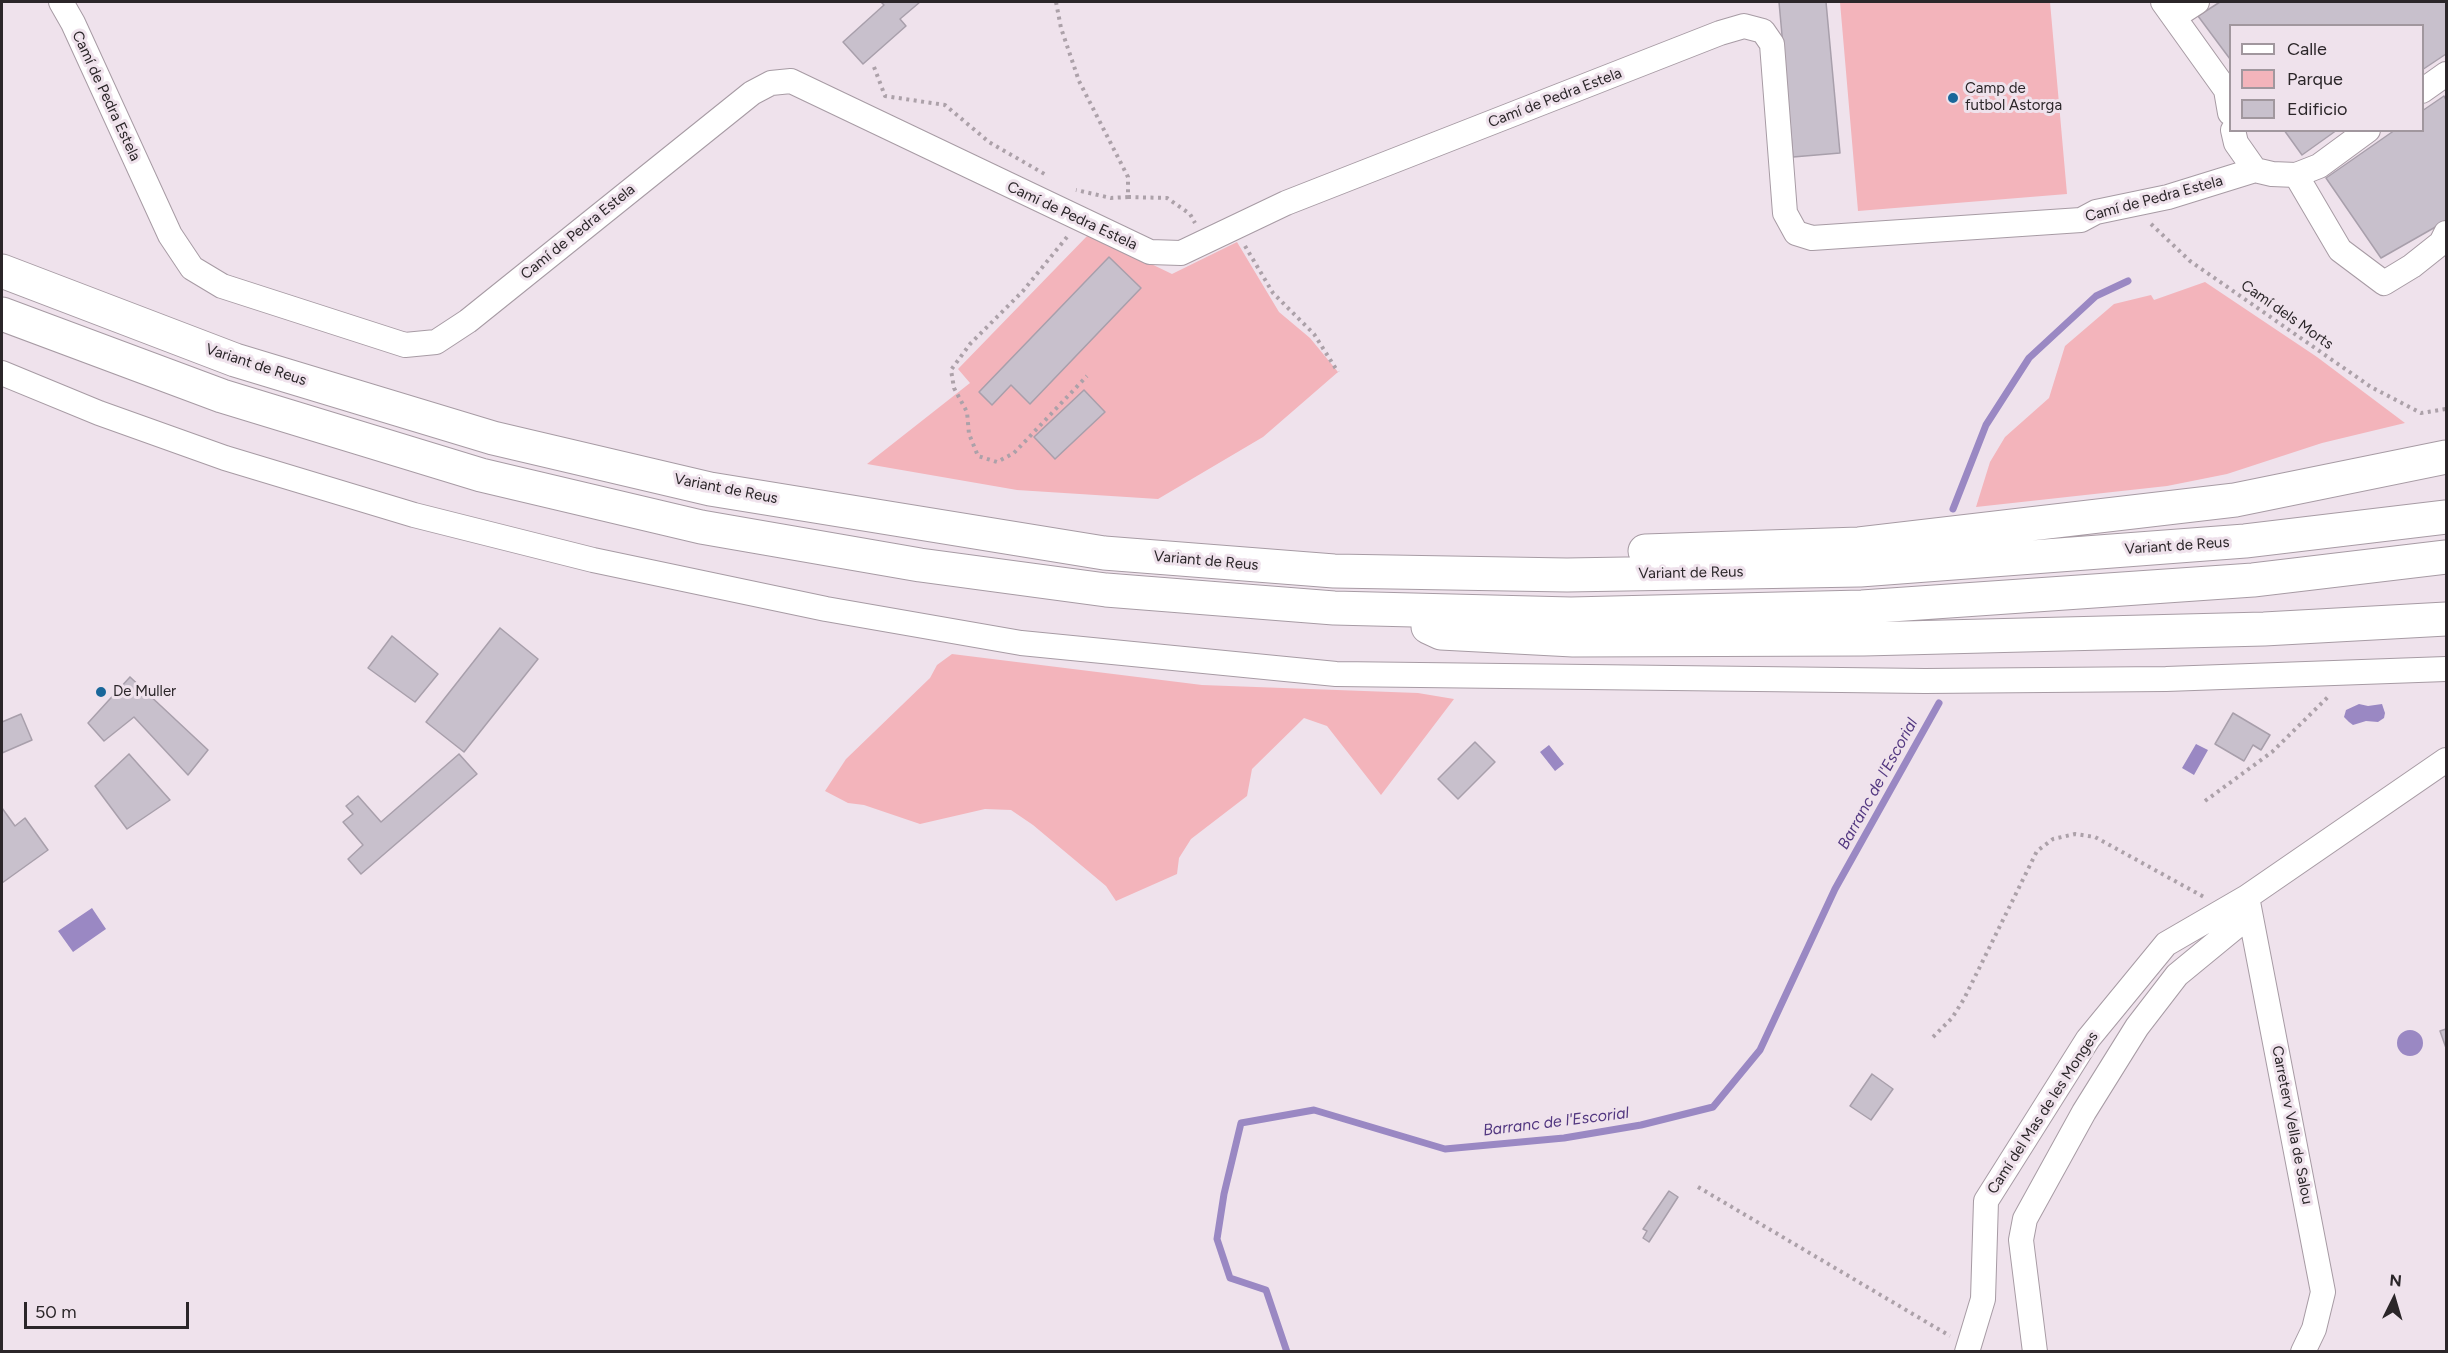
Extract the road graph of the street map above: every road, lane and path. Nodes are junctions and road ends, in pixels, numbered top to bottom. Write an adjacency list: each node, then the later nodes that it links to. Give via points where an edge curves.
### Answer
1 (61, 2): 17 (street, Camí de Pedra Estela, via 170,235 192,268 222,286 405,345 436,342 468,321 752,93 771,83 791,81)
2 (1056, 2): 15 (path, via 1079,81 1128,177)
3 (2196, 2): 4 (street)
4 (2169, 9): 8 (street, via 2226,90)
5 (874, 67): 13 (path, via 885,96 945,105 989,142)
6 (2446, 74): 7 (street)
7 (2424, 90)
8 (2229, 107)
9 (2234, 132): 11 (street, via 2236,143)
10 (2365, 132): 12 (street, via 2319,166)
11 (2263, 172): 12 (street, Camí de Pedra Estela); 16 (street, Camí de Pedra Estela)
12 (2296, 174): 19 (street, via 2340,250 2384,283 2441,243)
13 (1049, 177)
14 (1069, 188): 15 (path, via 1111,198)
15 (1128, 197): 20 (path, via 1167,198 1190,214)
16 (2131, 204): 18 (street, Camí de Pedra Estela, via 2096,212 2081,220 1812,238 1796,233 1785,213 1772,44 1763,31 1744,26 1286,203); 26 (path, Camí dels Morts, via 2190,261 2371,387 2421,413)
17 (1081, 220): 20 (street, Camí de Pedra Estela, via 1150,252 1181,253); 25 (path, via 951,370 978,456 997,462 1014,453)
18 (1234, 228): 20 (street, Camí de Pedra Estela); 23 (path, via 1273,293 1314,334)
19 (2446, 233)
20 (1206, 241)
21 (2, 271): 29 (highway, Variant de Reus, via 235,360 493,438 710,489)
22 (2, 314): 31 (highway, via 222,396 481,475 701,527 920,565 1106,590)
23 (1338, 372)
24 (2, 373): 34 (street, via 225,458 414,515 593,560 826,609 1021,642 1336,674 1925,681)
25 (1087, 376)
26 (2446, 409)
27 (2446, 457): 29 (highway, via 2235,500 1859,544 1565,554)
28 (2446, 517): 29 (highway, Variant de Reus, via 2244,542 1860,570 1567,575 1334,571)
29 (1104, 553)
30 (2446, 557): 31 (highway, via 2253,580 1862,607 1571,614)
31 (1395, 610): 32 (highway, via 1441,633 1573,640 1864,639 2264,629)
32 (2446, 619)
33 (2446, 669): 34 (street)
34 (2347, 673): 36 (path, via 2272,752)
35 (2446, 760): 37 (street, Camí del Mas de les Monges)
36 (2205, 801)
37 (2249, 906): 38 (street, Camí del Mas de les Monges); 42 (street, via 2177,975 2137,1027 2025,1219 2021,1239); 43 (street, Carreterv Vella de Salou, via 2324,1292)
38 (2226, 909): 39 (path, via 2095,837 2076,834 2054,839 2037,852 1964,999 1952,1018); 41 (street, Camí del Mas de les Monges, via 2166,944 2109,1013 2088,1039 1986,1201 1983,1299)
39 (1933, 1036)
40 (1698, 1187): 41 (path)
41 (1968, 1349)
42 (2035, 1352)
43 (2303, 1352)

